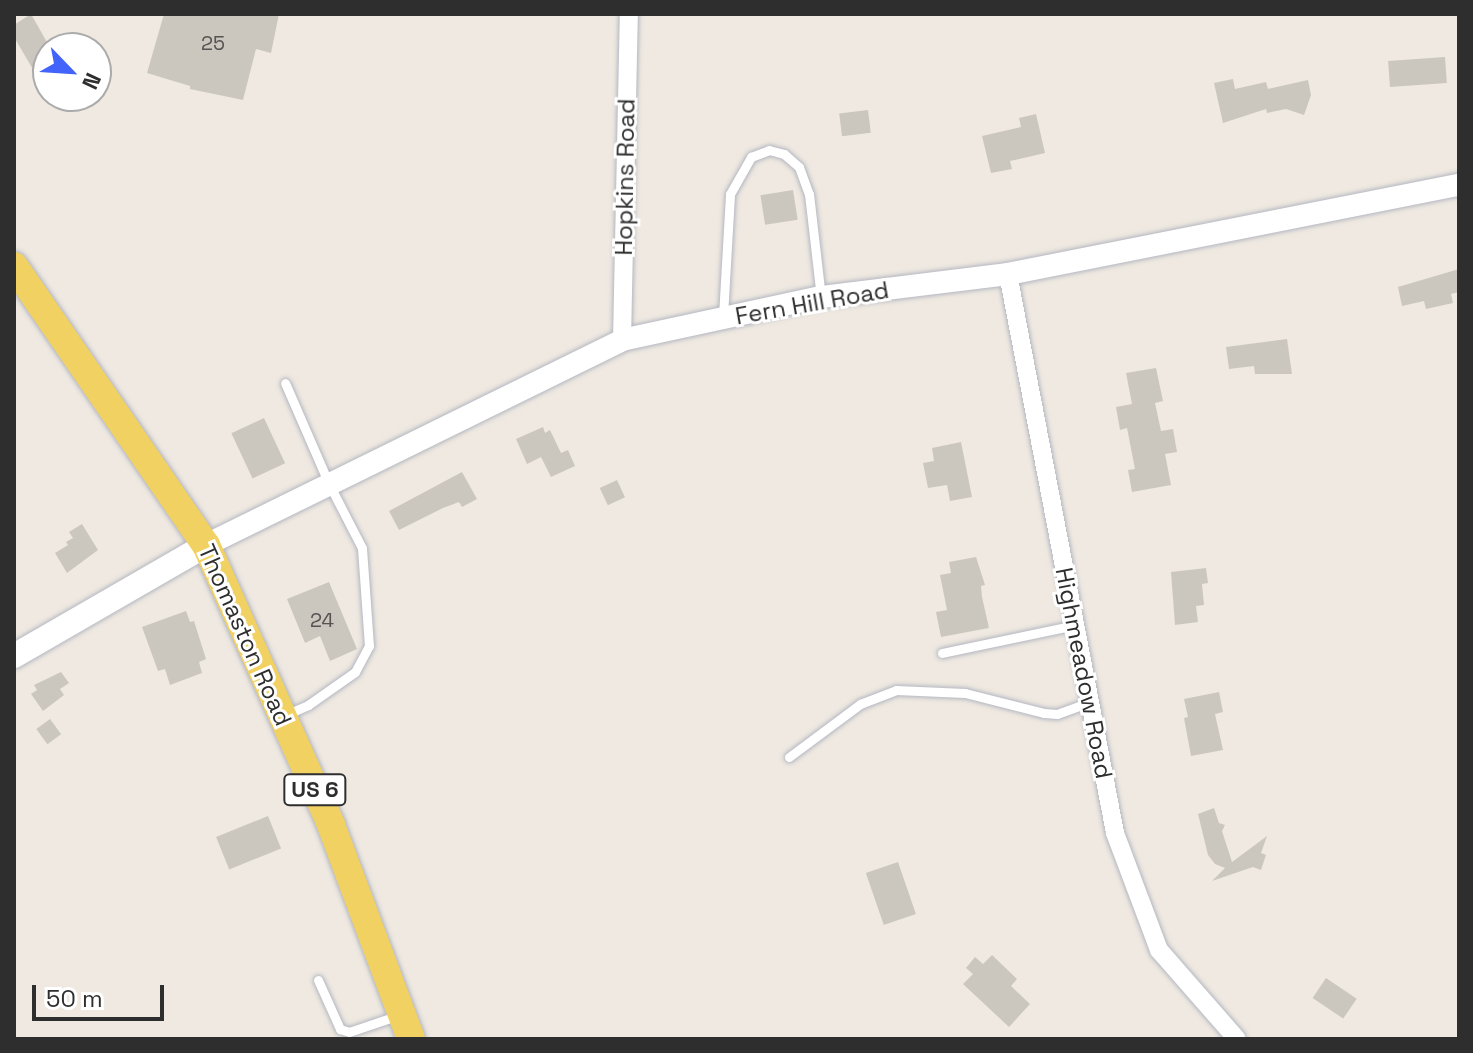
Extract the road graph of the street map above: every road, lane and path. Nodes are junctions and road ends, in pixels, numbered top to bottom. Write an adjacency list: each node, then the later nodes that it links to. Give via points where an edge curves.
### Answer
1 (629, 14): 7 (street, Hopkins Road)
2 (1459, 185): 4 (street, Fern Hill Road)
3 (14, 266): 10 (main road, Thomaston Road / US 6)
4 (1008, 274): 5 (street, Fern Hill Road); 11 (street, Highmeadow Road)
5 (821, 297): 6 (street, Fern Hill Road); 6 (lane, via 809,194 799,167 769,150 751,157 730,194)
6 (723, 318): 7 (street, Fern Hill Road)
7 (622, 340): 9 (street, Fern Hill Road)
8 (285, 383): 9 (lane)
9 (329, 484): 10 (street, Fern Hill Road); 15 (lane, via 362,548 369,646 355,672 308,705)
10 (206, 545): 13 (main road); 15 (main road, Thomaston Road / US 6)
11 (1075, 625): 12 (lane); 14 (street, Highmeadow Road)
12 (942, 653)
13 (14, 656)
14 (1090, 702): 16 (lane, via 1057,714 965,693 896,690 860,704); 19 (street, Highmeadow Road, via 1115,833 1159,950)
15 (282, 716): 18 (main road, Thomaston Road / US 6, via 331,825)
16 (789, 757)
17 (318, 980): 18 (lane, via 340,1029)
18 (407, 1026)
19 (1237, 1039)

